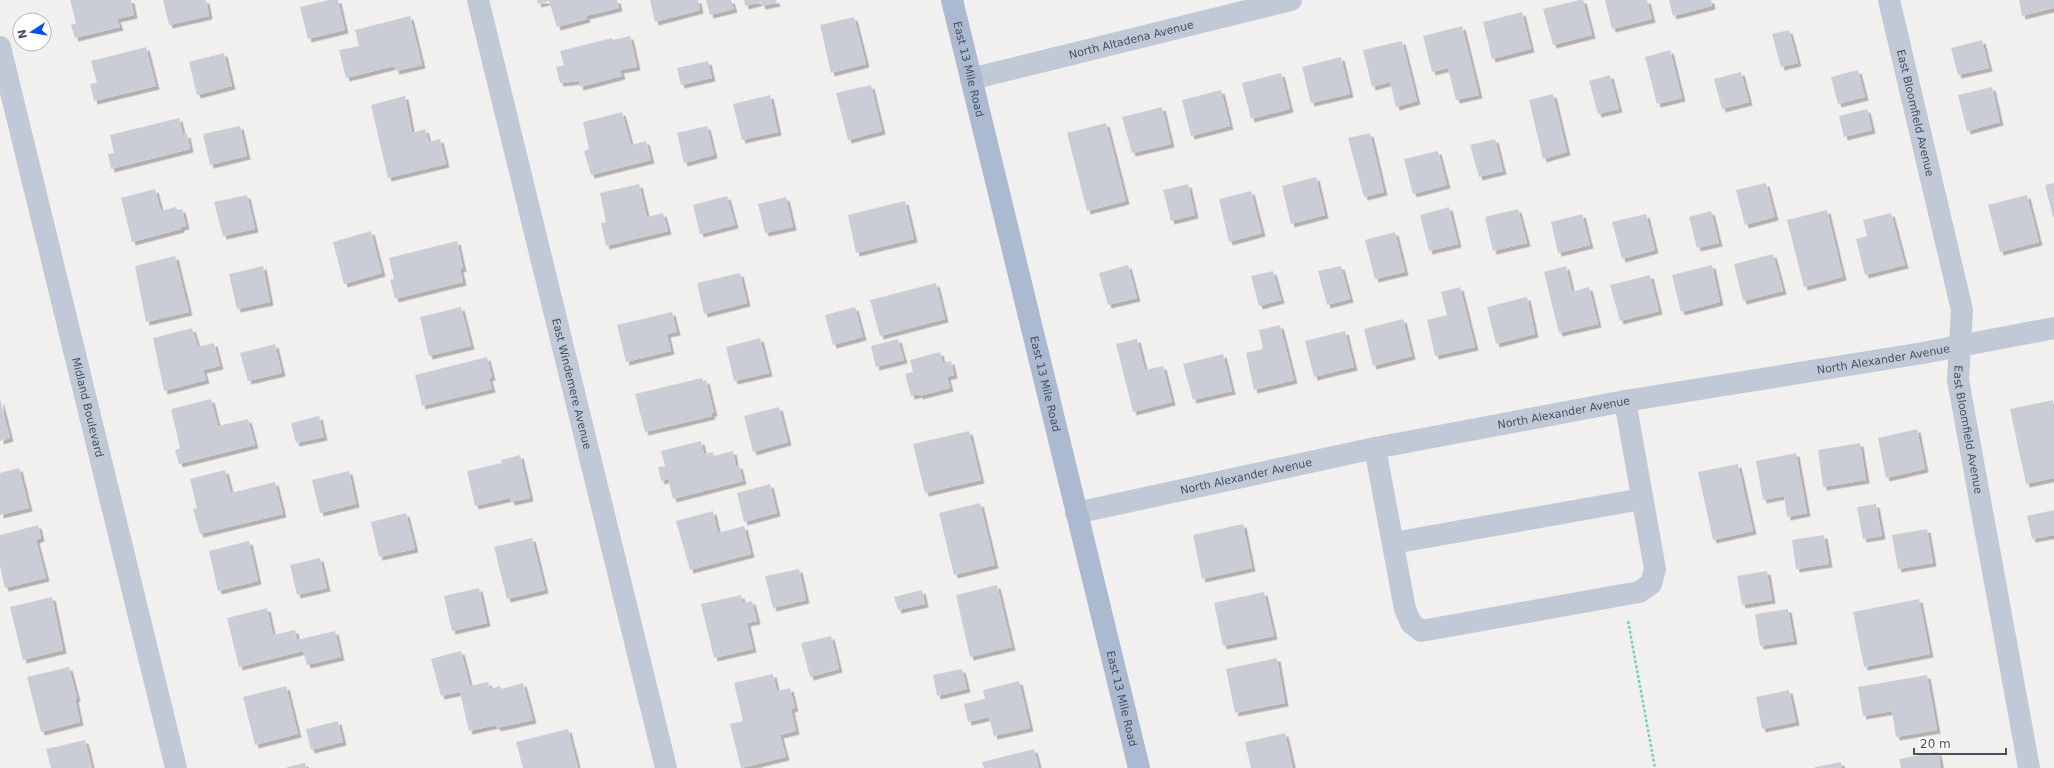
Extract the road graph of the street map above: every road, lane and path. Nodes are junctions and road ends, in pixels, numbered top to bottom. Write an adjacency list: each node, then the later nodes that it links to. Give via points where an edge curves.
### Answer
1 (478, 0): 16 (street, East Windemere Avenue)
2 (952, 0): 6 (main road, East 13 Mile Road)
3 (1291, 0): 6 (street, North Altadena Avenue)
4 (1889, 0): 8 (street, East Bloomfield Avenue, via 1961,305)
5 (0, 47): 15 (street, Midland Boulevard)
6 (971, 79): 12 (main road, East 13 Mile Road)
7 (2054, 328): 8 (street, North Alexander Avenue)
8 (1961, 345): 9 (street, North Alexander Avenue); 19 (street, East Bloomfield Avenue, via 1958,380)
9 (1625, 401): 10 (street, North Alexander Avenue); 11 (street)
10 (1375, 448): 12 (street, North Alexander Avenue); 13 (street)
11 (1642, 499): 13 (street); 13 (street, via 1655,569 1651,584 1639,592 1421,631 1411,623 1405,609)
12 (1076, 513): 17 (main road, East 13 Mile Road)
13 (1393, 543)
14 (1627, 618): 18 (path)
15 (176, 768)
16 (666, 768)
17 (1139, 768)
18 (1655, 768)
19 (2029, 768)

